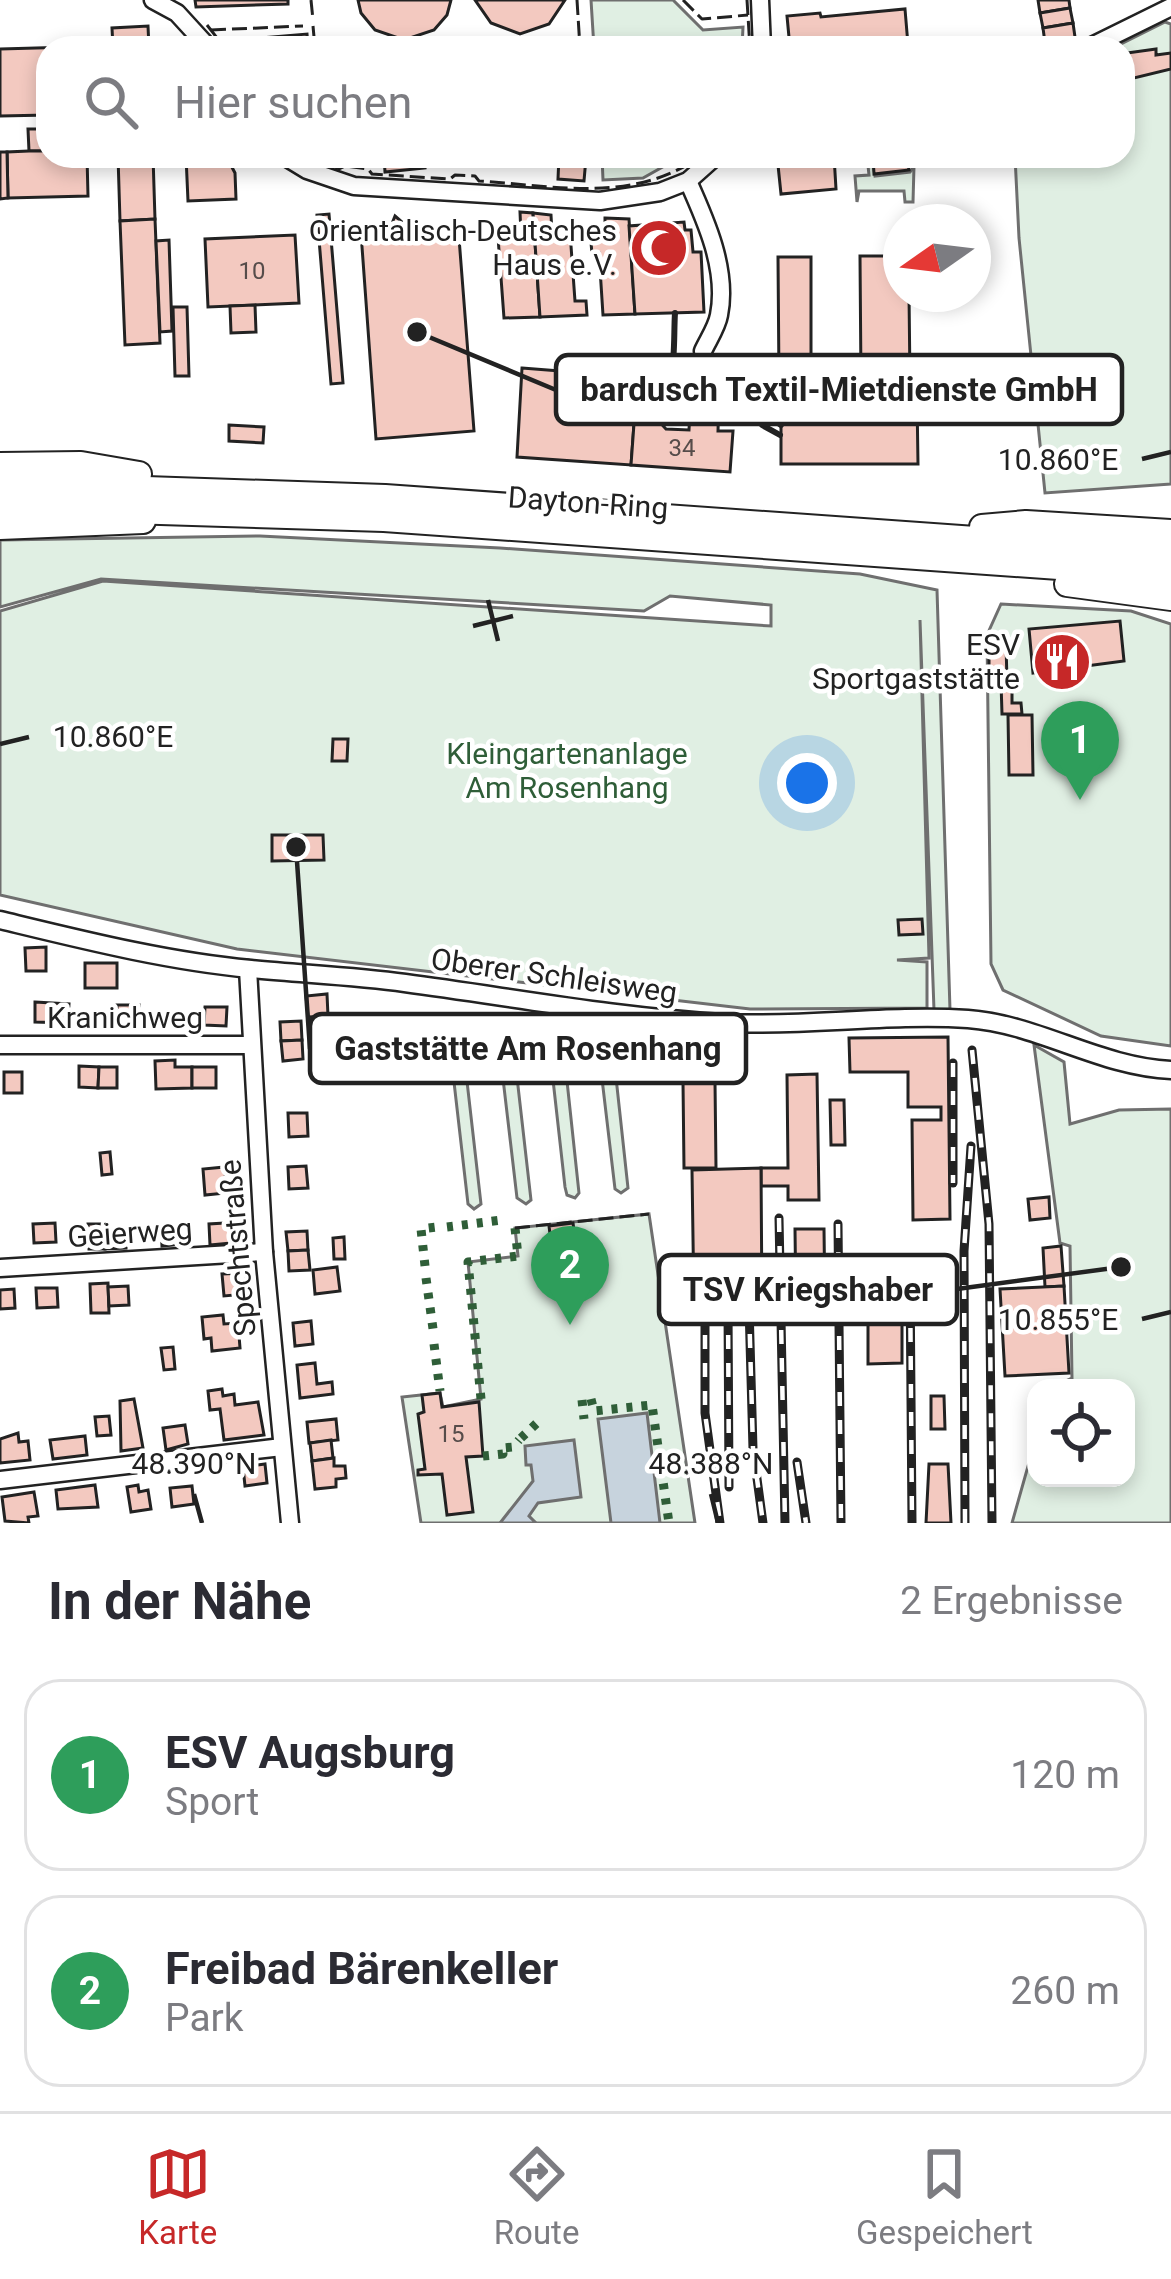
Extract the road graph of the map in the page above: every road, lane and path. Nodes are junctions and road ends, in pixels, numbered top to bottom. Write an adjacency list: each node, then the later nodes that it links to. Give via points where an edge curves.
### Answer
1 (153, 0): 4 (street)
2 (760, 0): 5 (street)
3 (1171, 7): 6 (street)
4 (197, 36)
5 (762, 36)
6 (1112, 36)
7 (308, 168): 9 (street, via 371,188 600,201)
8 (703, 168): 9 (street)
9 (688, 181): 10 (street, via 709,230 720,293)
10 (703, 351)
11 (0, 465): 13 (highway, via 128,471)
12 (0, 484): 13 (highway, Dayton-Ring)
13 (193, 499): 14 (highway, Dayton-Ring); 15 (highway, via 98,526); 17 (highway, Dayton-Ring, via 528,506)
14 (0, 507)
15 (0, 527)
16 (1171, 532): 17 (highway, via 1026,523)
17 (937, 547): 18 (highway, Dayton-Ring); 19 (highway, Dayton-Ring); 20 (highway, via 1019,579)
18 (1171, 553)
19 (1171, 575)
20 (1171, 598)
21 (0, 920): 22 (street, Oberer Schleisweg)
22 (248, 969): 24 (street, Spechtstraße); 25 (street, Oberer Schleisweg, via 685,1021 991,1022 1082,1053)
23 (0, 1045): 24 (street, Kranichweg)
24 (250, 1046): 26 (street, Spechtstraße)
25 (1171, 1070)
26 (264, 1252): 27 (street, Geierweg); 28 (street, Spechtstraße)
27 (0, 1268)
28 (282, 1448): 29 (street); 30 (street, Spechtstraße)
29 (0, 1480)
30 (290, 1523)

